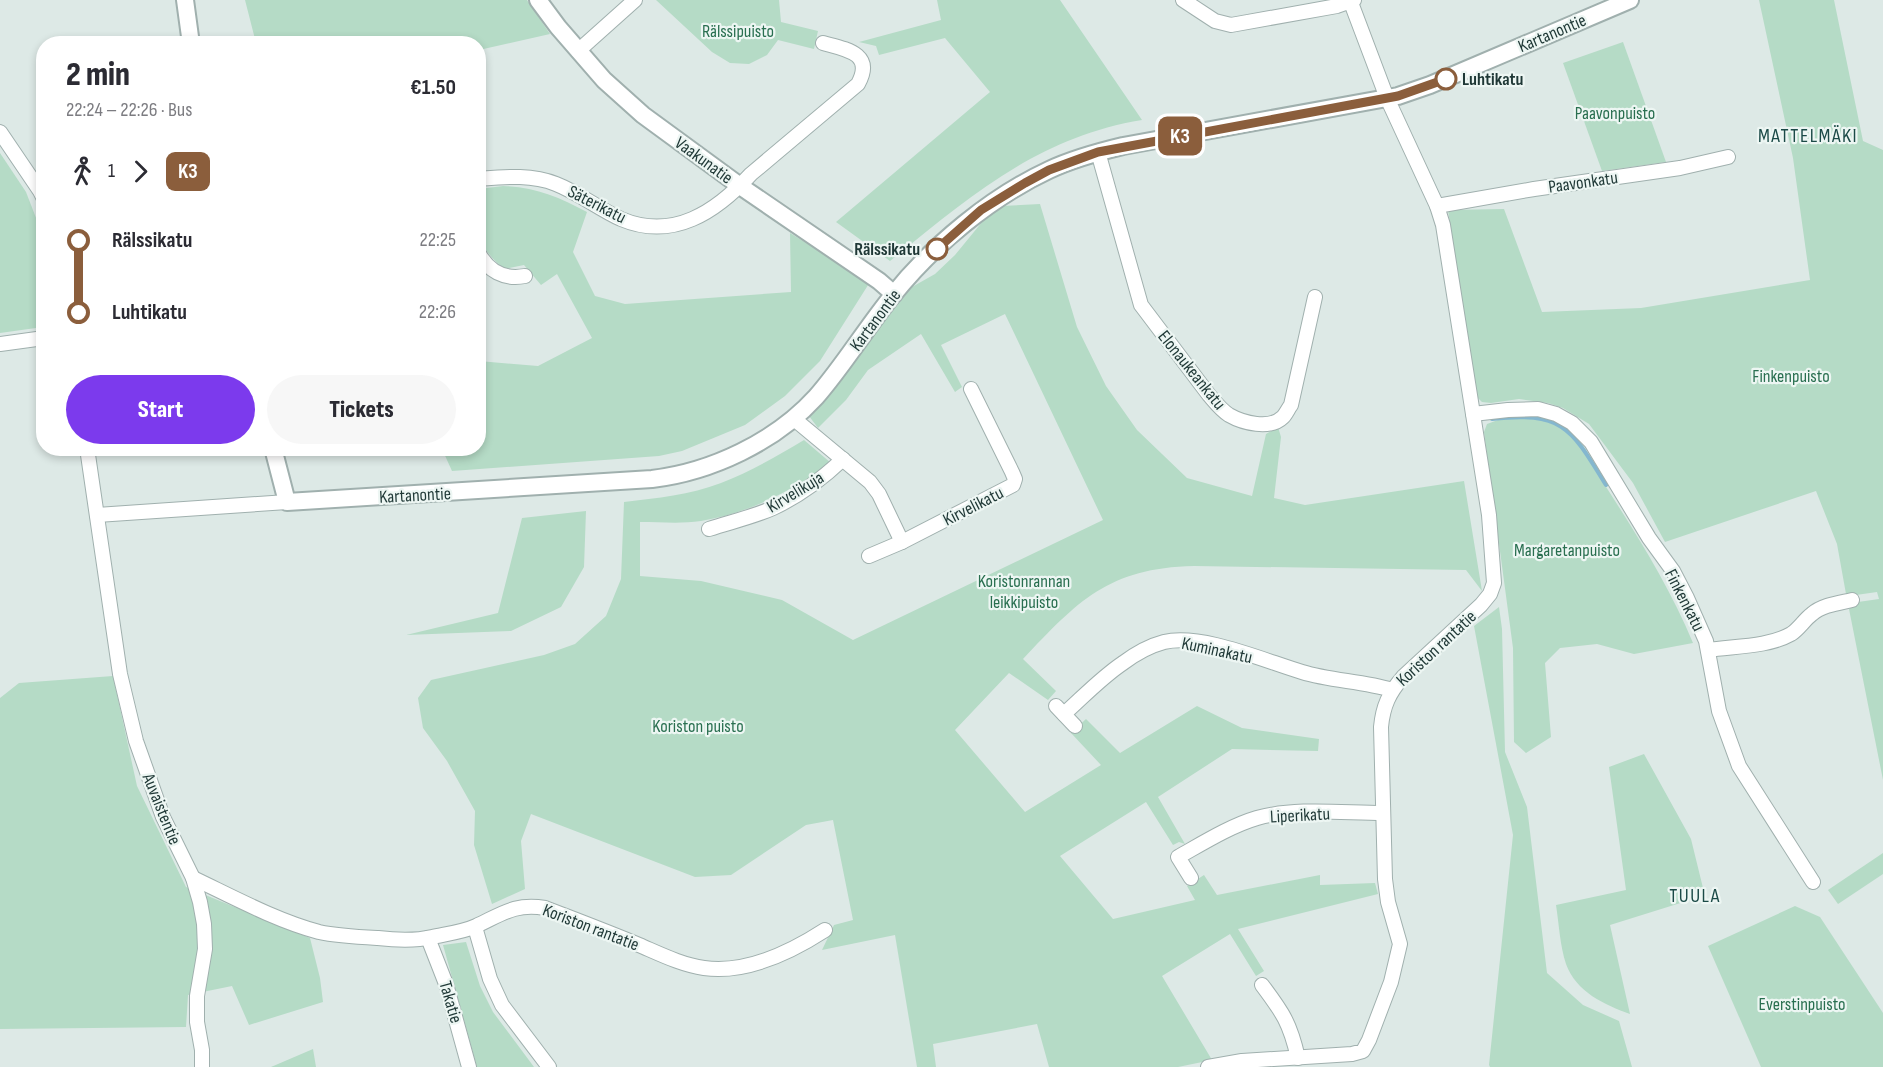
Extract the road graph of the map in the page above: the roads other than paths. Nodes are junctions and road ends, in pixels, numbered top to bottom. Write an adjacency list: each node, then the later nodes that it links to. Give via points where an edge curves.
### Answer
1 (185, 0): 7 (street)
2 (538, 0): 9 (street, Vaakunatie)
3 (635, 0): 9 (street)
4 (1183, 0): 6 (street, via 1215,21 1231,25)
5 (1630, 0): 10 (street, Kartanontie, via 1430,85)
6 (1351, 1): 10 (street)
7 (190, 36)
8 (823, 43): 16 (street, via 857,55 863,69 858,84)
9 (579, 51): 16 (street, Vaakunatie, via 642,115)
10 (1387, 98): 12 (street, Kartanontie); 17 (street, Koriston rantatie)
11 (0, 132): 15 (street)
12 (1098, 152): 20 (street, Kartanontie, via 1049,170 981,210); 21 (street, Elonaukeankatu, via 1141,305 1217,405 1231,416 1259,424 1274,423 1283,417 1291,405)
13 (1728, 157): 17 (street, Paavonkatu)
14 (486, 178): 16 (street, Säterikatu, via 514,176 555,183 619,218 660,228 698,216)
15 (36, 184)
16 (740, 186): 20 (street, Vaakunatie)
17 (1437, 206): 25 (street, Koriston rantatie, via 1447,244)
18 (486, 265): 19 (street, via 513,278)
19 (525, 276)
20 (894, 294): 26 (street, Kartanontie, via 835,374)
21 (1315, 297)
22 (36, 339): 23 (street)
23 (0, 344)
24 (971, 389): 33 (street, Kirvelikatu, via 1015,479 1013,485)
25 (1473, 414): 36 (street, Finkenkatu, via 1538,409 1556,414 1581,430 1672,571); 37 (street, Koriston rantatie, via 1489,514 1494,583 1481,605)
26 (793, 418): 29 (street); 30 (street, Kartanontie, via 736,455 680,476)
27 (88, 456): 31 (street, Auvaistentie)
28 (275, 456): 30 (street)
29 (843, 459): 32 (street, Kirvelikuja, via 772,509); 33 (street, via 879,494)
30 (287, 502): 31 (street, Kartanontie)
31 (97, 515): 40 (street, Auvaistentie, via 120,674 136,741 163,817)
32 (709, 529)
33 (902, 542): 34 (street, Kirvelikatu)
34 (869, 556)
35 (1852, 600): 36 (street, via 1821,608 1781,638)
36 (1708, 650): 42 (street, Finkenkatu, via 1719,711 1739,766)
37 (1392, 690): 38 (street, Kuminakatu, via 1313,675 1211,645 1175,641 1144,649 1060,710); 39 (street, Koriston rantatie, via 1384,704 1381,727)
38 (1075, 726)
39 (1383, 813): 41 (street, Liperikatu, via 1309,812 1257,818 1178,857); 47 (street, Koriston rantatie, via 1386,888 1400,944 1385,1001 1363,1051)
40 (193, 878): 45 (street, via 320,932 397,940); 48 (street, Auvaistentie, via 204,924 205,950 197,996)
41 (1191, 878)
42 (1813, 882)
43 (475, 927): 44 (street, Koriston rantatie, via 516,908 545,908 683,962 716,969 770,958); 45 (street); 50 (street, via 489,979 502,1005)
44 (825, 930)
45 (428, 938): 49 (street, Takatie, via 446,984)
46 (1262, 985): 47 (street, via 1284,1014)
47 (1298, 1058): 51 (street, Koriston rantatie)
48 (202, 1067)
49 (469, 1067)
50 (549, 1067)
51 (1208, 1067)

